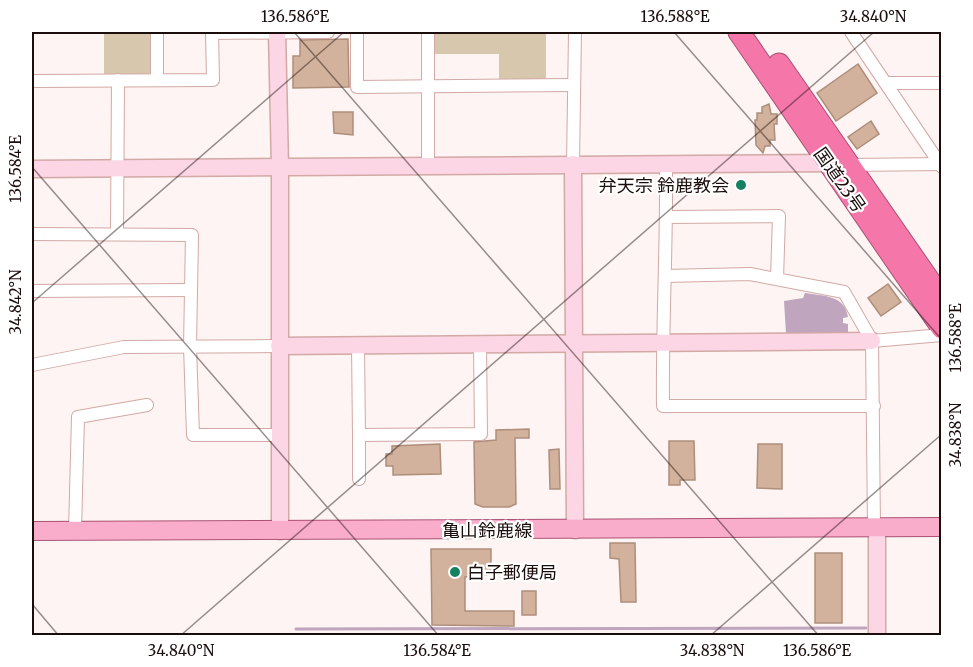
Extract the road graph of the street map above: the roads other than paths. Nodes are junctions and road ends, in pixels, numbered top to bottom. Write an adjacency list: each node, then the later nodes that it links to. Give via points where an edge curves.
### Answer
1 (157, 32): 12 (street)
2 (212, 32): 3 (street); 12 (street, via 213,80)
3 (277, 32): 4 (street); 24 (street)
4 (328, 32)
5 (357, 32): 16 (street, via 357,87)
6 (428, 32): 16 (street)
7 (575, 32): 17 (street)
8 (739, 32): 18 (highway, 国道23号)
9 (756, 32): 23 (highway, 国道23号)
10 (851, 32): 14 (street)
11 (118, 80): 12 (street); 13 (street); 26 (street)
12 (157, 80)
13 (32, 81)
14 (886, 83): 15 (street); 21 (street)
15 (942, 83)
16 (427, 85): 17 (street); 22 (street)
17 (573, 85): 19 (street)
18 (827, 162): 20 (street); 23 (street); 35 (highway, 国道23号)
19 (573, 164): 20 (street); 22 (street); 40 (street)
20 (666, 164): 27 (street)
21 (941, 164): 23 (street)
22 (428, 165): 24 (street)
23 (849, 165): 34 (highway, 国道23号)
24 (280, 167): 26 (street); 42 (street)
25 (32, 169): 26 (street)
26 (118, 169): 28 (street)
27 (666, 217): 30 (street); 31 (street, via 779,216)
28 (117, 233): 29 (street); 32 (street, via 192,235)
29 (32, 234)
30 (665, 276): 31 (street, via 750,274); 38 (street)
31 (777, 279): 37 (street, via 844,292)
32 (191, 290): 33 (street); 43 (street)
33 (32, 291)
34 (942, 299)
35 (942, 328)
36 (942, 335): 37 (street)
37 (872, 340): 38 (street); 46 (street)
38 (663, 343): 40 (street); 46 (street, via 663,406)
39 (480, 344): 40 (street); 41 (street); 48 (street, via 481,434)
40 (574, 344): 52 (street)
41 (358, 345): 42 (street); 48 (street)
42 (279, 346): 43 (street); 47 (street)
43 (190, 347): 44 (street, via 124,347); 47 (street, via 193,435)
44 (32, 365)
45 (147, 405): 54 (street, via 78,417)
46 (874, 406): 51 (street)
47 (279, 435): 55 (street)
48 (359, 435): 49 (street)
49 (358, 478)
50 (942, 527): 51 (main road, 亀山鈴鹿線)
51 (875, 528): 52 (main road, 亀山鈴鹿線); 56 (street)
52 (575, 530): 55 (main road, 亀山鈴鹿線)
53 (32, 531): 54 (main road, 亀山鈴鹿線)
54 (75, 531): 55 (main road, 亀山鈴鹿線)
55 (280, 531)
56 (877, 636)

